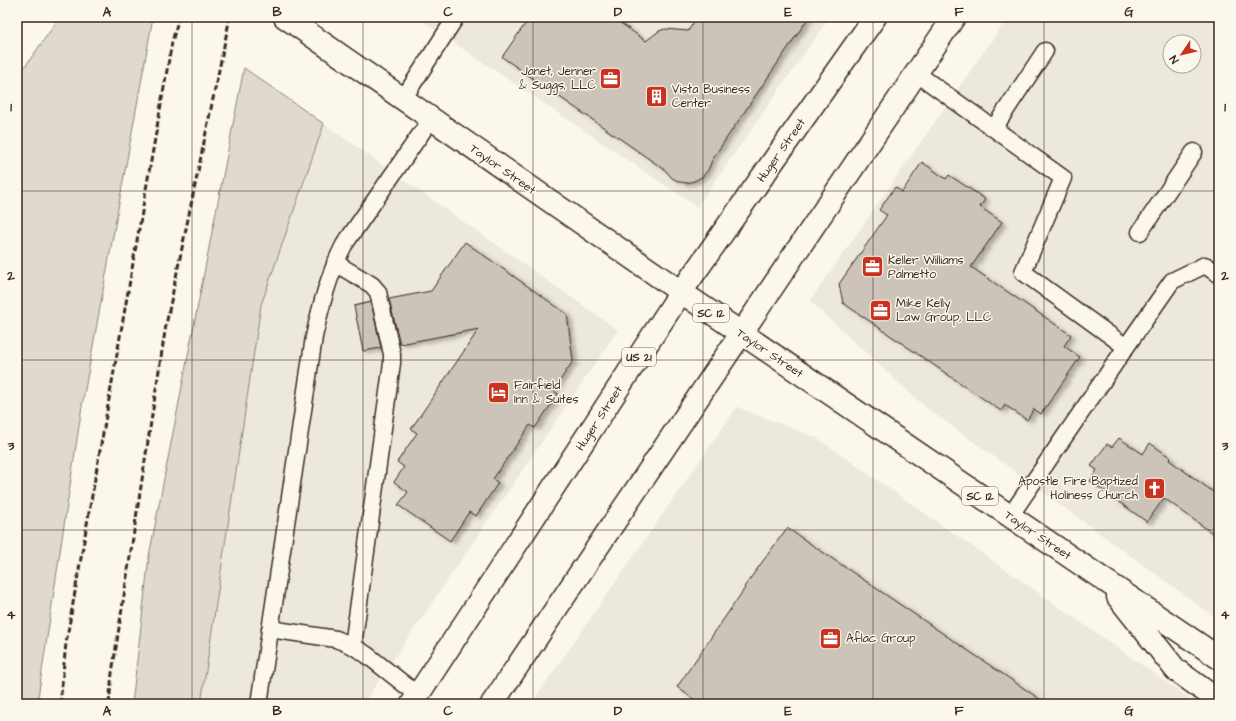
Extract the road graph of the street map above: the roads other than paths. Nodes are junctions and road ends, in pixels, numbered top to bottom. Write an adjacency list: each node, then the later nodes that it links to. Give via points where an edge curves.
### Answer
1 (285, 17): 7 (main road, Taylor Street / SC 12)
2 (456, 17): 7 (lane)
3 (875, 17): 14 (main road, Huger Street / US 21)
4 (954, 17): 6 (main road)
5 (1045, 51): 9 (lane)
6 (916, 73): 9 (lane); 15 (main road)
7 (403, 99): 8 (main road, Taylor Street / SC 12)
8 (431, 119): 12 (lane, via 344,245); 14 (main road, Taylor Street / SC 12)
9 (994, 128): 16 (lane, via 1063,178 1023,272)
10 (1194, 152): 11 (lane)
11 (1140, 232)
12 (335, 262): 19 (lane, via 314,337); 20 (lane, via 372,285 378,292 392,354)
13 (1219, 275): 16 (lane, via 1205,265 1172,281)
14 (681, 292): 15 (main road, Taylor Street / SC 12); 22 (main road, Huger Street / US 21)
15 (741, 333): 17 (main road, Taylor Street / SC 12); 25 (main road)
16 (1126, 347): 17 (lane)
17 (1010, 516): 18 (main road, Taylor Street / SC 12)
18 (1106, 582): 21 (main road, Taylor Street / SC 12); 23 (main road, via 1176,670)
19 (270, 629): 20 (lane, via 336,639); 24 (lane)
20 (353, 646): 22 (lane, via 367,655)
21 (1219, 658)
22 (415, 699)
23 (1219, 701)
24 (259, 704)
25 (492, 704)

